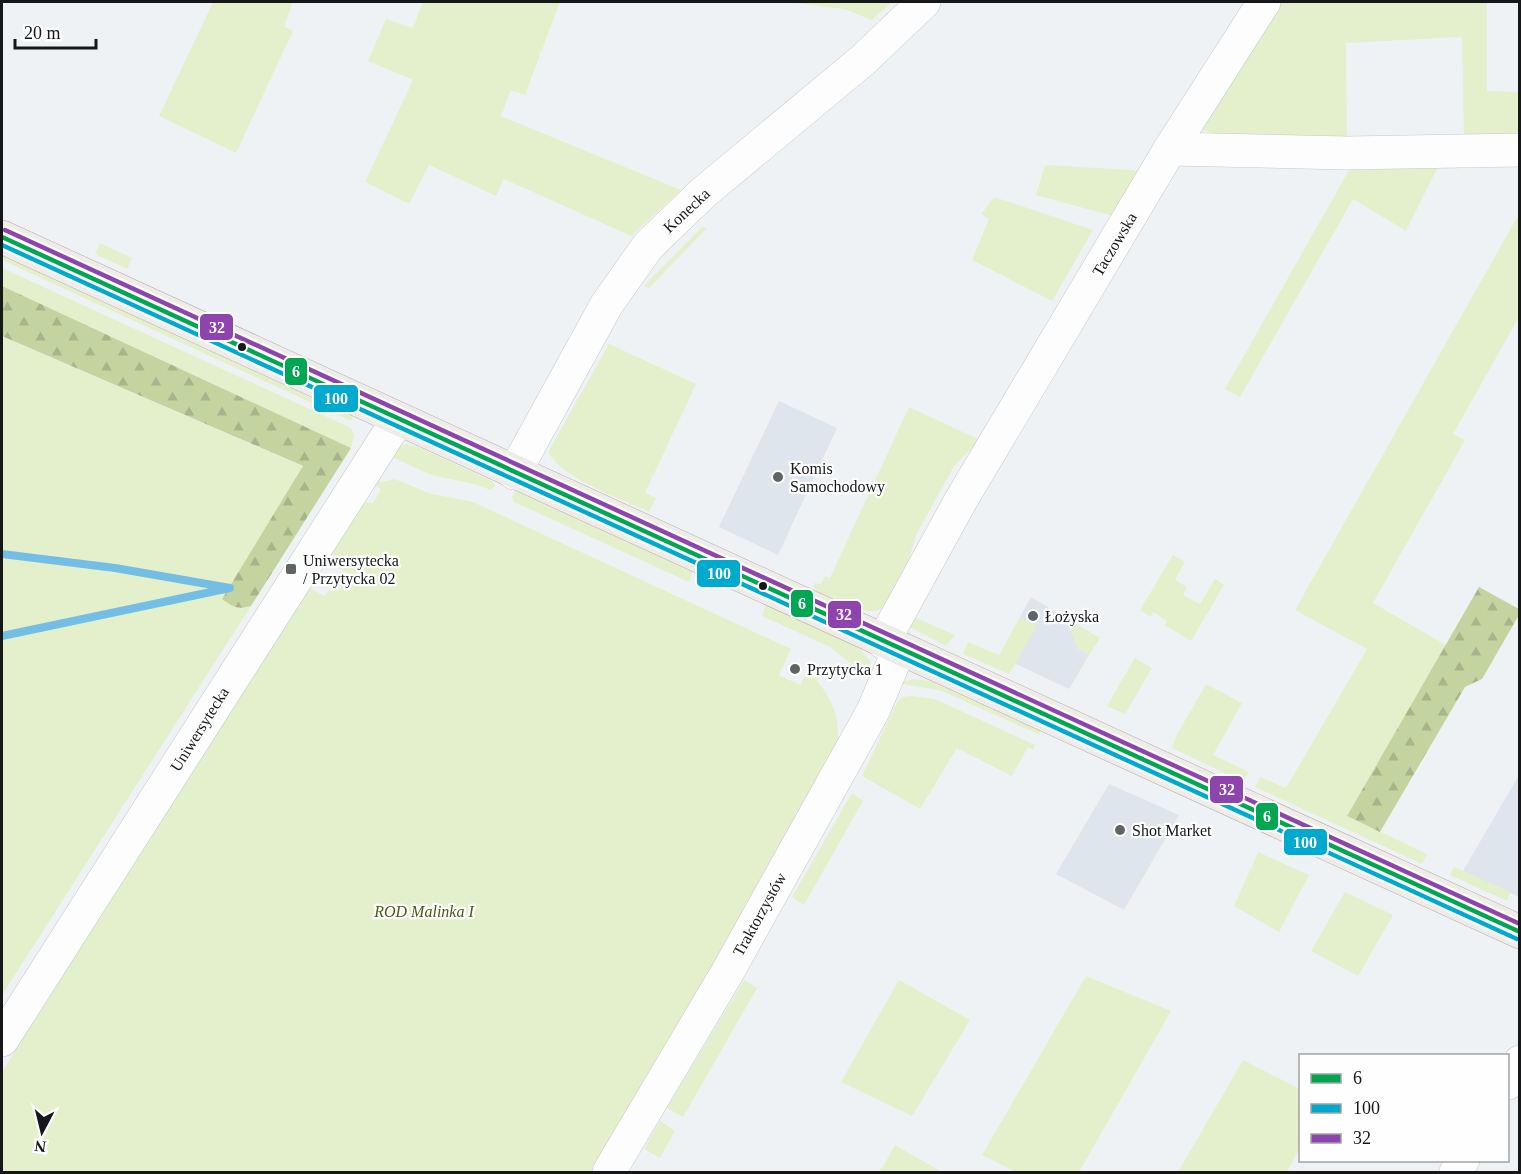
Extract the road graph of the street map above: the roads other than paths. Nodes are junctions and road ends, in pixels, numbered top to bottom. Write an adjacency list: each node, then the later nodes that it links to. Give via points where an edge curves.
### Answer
1 (924, 2): 7 (street, Konecka, via 863,60 689,205 648,246 608,304)
2 (1264, 2): 3 (street, Taczowska)
3 (1170, 149): 4 (street, via 1335,153); 8 (street, Taczowska, via 961,500)
4 (1520, 150)
5 (2, 237): 6 (main road)
6 (398, 419): 7 (main road); 10 (street, Uniwersytecka)
7 (514, 473): 8 (main road)
8 (891, 646): 9 (main road); 13 (street, Traktorzystów, via 873,711 727,973)
9 (1520, 932)
10 (2, 1040)
11 (1520, 1062): 12 (street)
12 (1509, 1081)
13 (609, 1173)

